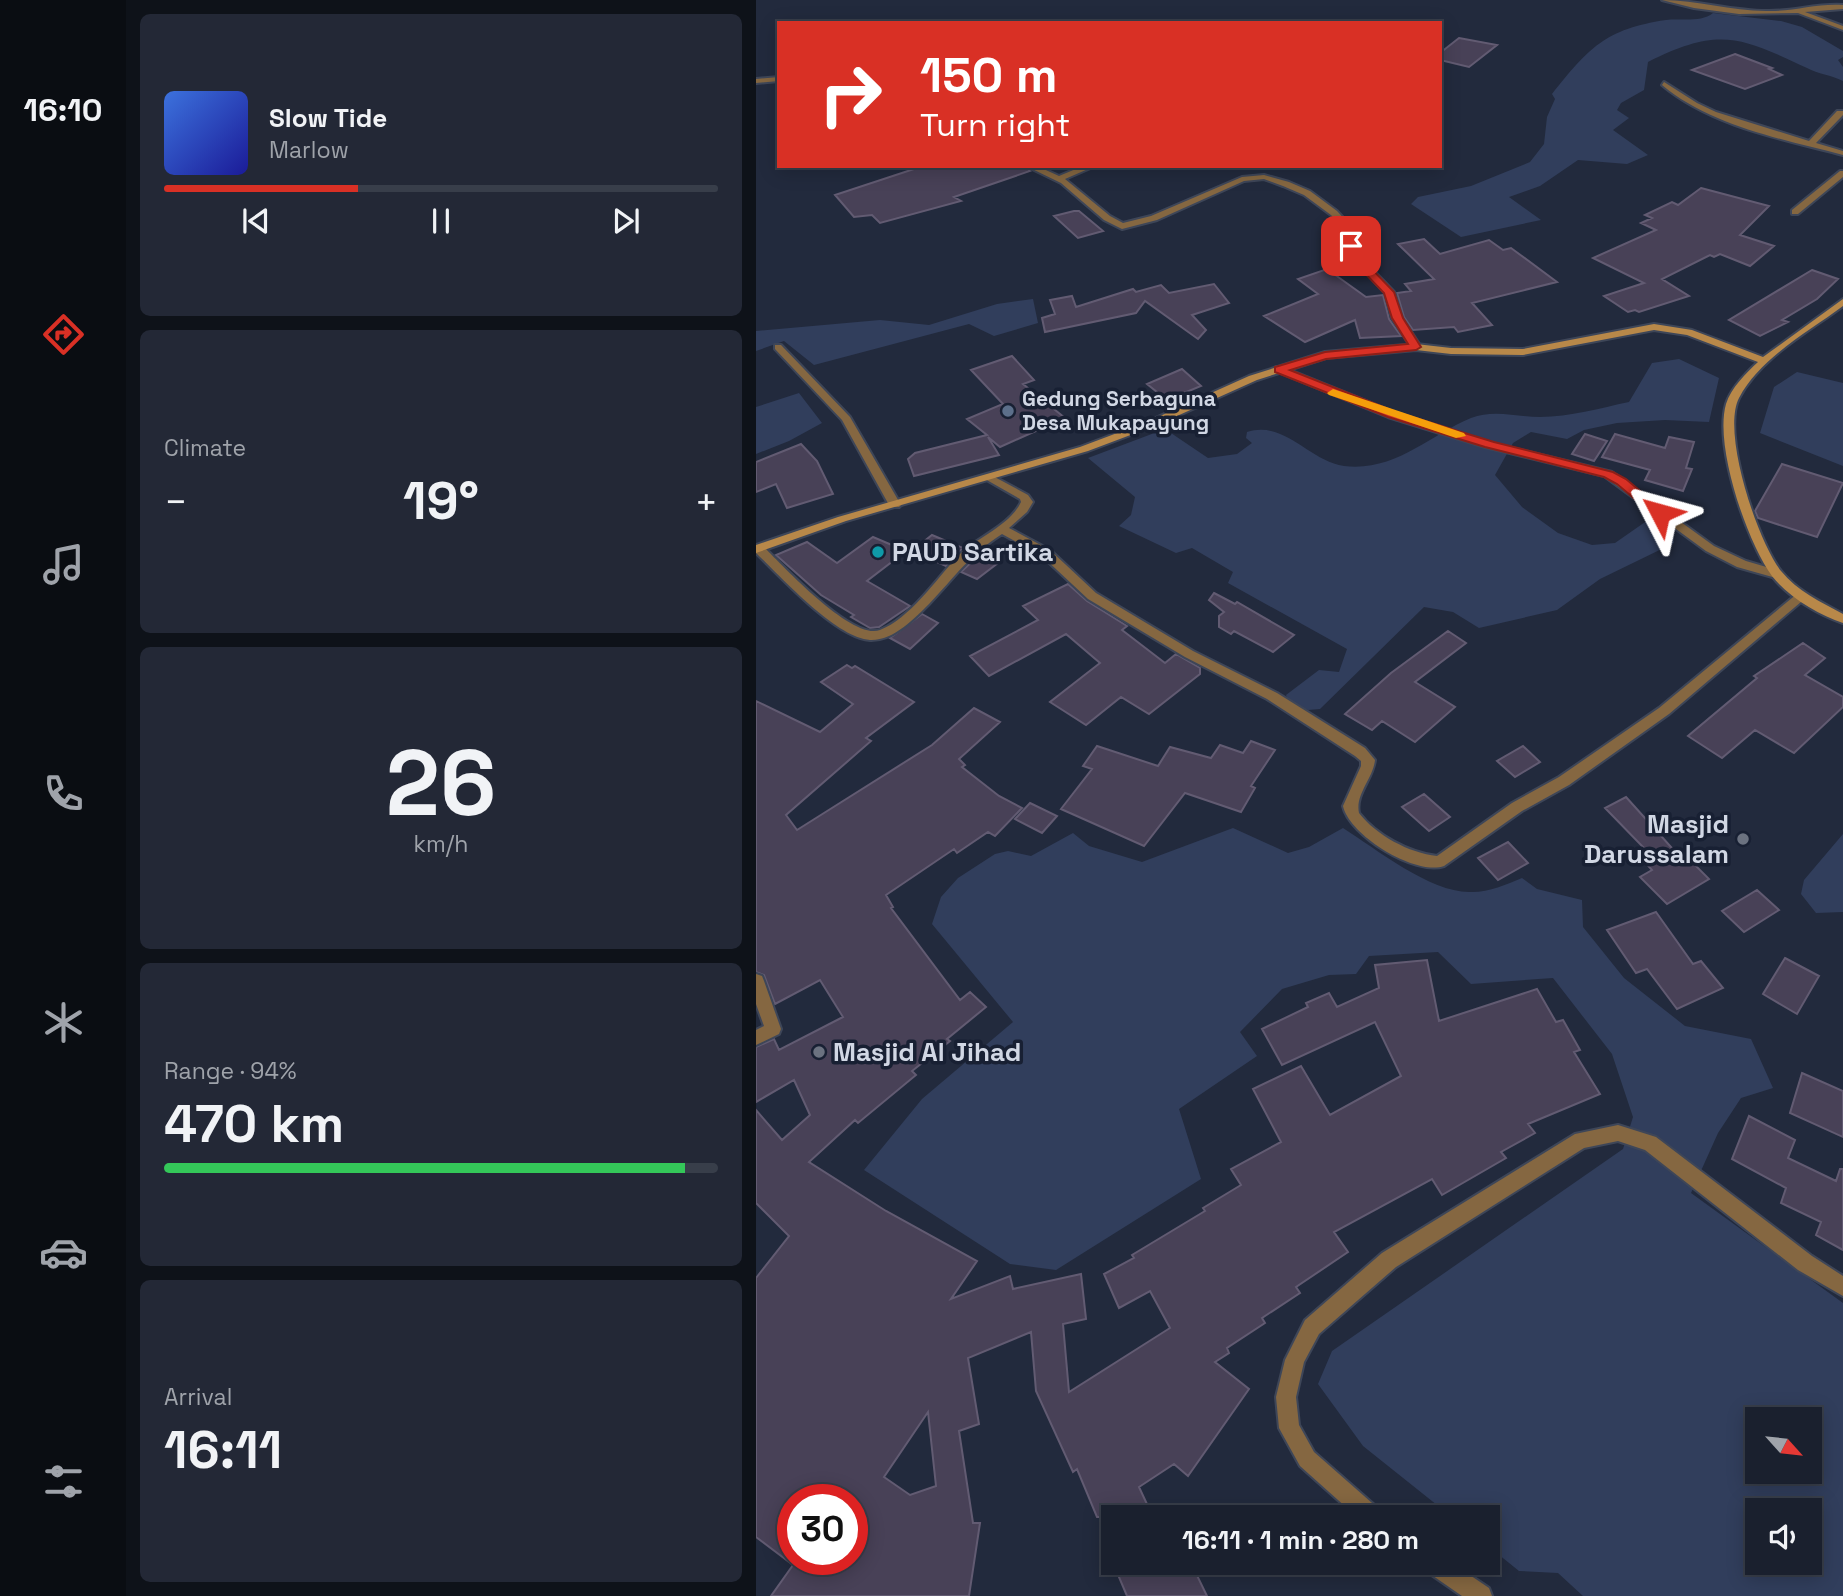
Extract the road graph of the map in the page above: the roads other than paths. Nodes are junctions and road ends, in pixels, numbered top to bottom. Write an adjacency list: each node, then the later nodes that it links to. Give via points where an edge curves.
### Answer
1 (1665, 0): 3 (street, via 1745,12)
2 (1843, 7): 3 (street)
3 (1798, 11): 4 (street)
4 (1843, 28)
5 (777, 79): 6 (street)
6 (756, 81)
7 (1664, 84): 9 (street, via 1677,96 1730,119)
8 (1840, 113): 9 (street)
9 (1811, 144): 10 (street)
10 (1843, 153)
11 (1035, 168): 14 (street)
12 (1086, 168): 14 (street)
13 (1843, 173): 15 (street)
14 (1060, 178): 18 (street, via 1122,226 1165,214 1242,179 1273,179 1307,193 1346,226 1360,262 1389,292 1397,318)
15 (1795, 212)
16 (1843, 302): 19 (street)
17 (778, 347): 22 (street, via 846,419)
18 (1416, 347): 19 (street, via 1523,352 1667,328); 20 (street, via 1325,355)
19 (1765, 361): 25 (street, via 1731,402 1728,422 1739,488)
20 (1279, 369): 21 (street, via 1142,428); 25 (street, via 1392,415 1608,474 1726,559)
21 (989, 477): 22 (street); 23 (street, via 1027,502)
22 (895, 505): 24 (street)
23 (1002, 529): 24 (street, via 973,548 888,632 871,636 838,621); 26 (street, via 1046,553 1092,596 1189,654 1272,696 1360,752 1368,760 1368,768 1350,806 1352,818 1415,859 1429,863 1438,862 1517,807 1564,781 1664,711)
24 (757, 548)
25 (1776, 573): 26 (street)
26 (1802, 596): 27 (street)
27 (1843, 619)
28 (756, 981): 29 (street, via 773,1029)
29 (756, 1038)
30 (1843, 1287): 31 (street, via 1650,1143 1618,1133 1581,1140 1390,1260 1312,1327 1295,1360 1286,1397 1289,1428 1307,1459)
31 (1359, 1505)
32 (1451, 1575): 33 (street)
33 (1481, 1596)

